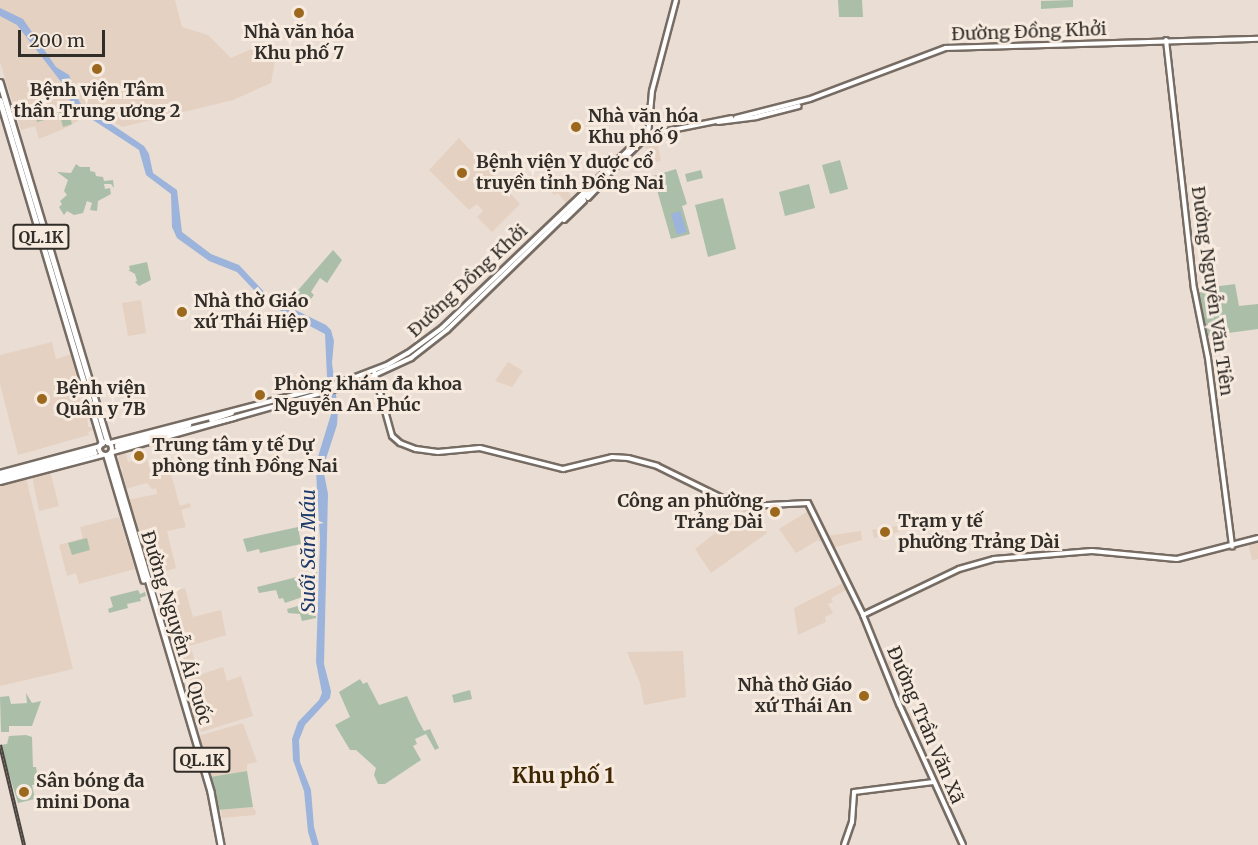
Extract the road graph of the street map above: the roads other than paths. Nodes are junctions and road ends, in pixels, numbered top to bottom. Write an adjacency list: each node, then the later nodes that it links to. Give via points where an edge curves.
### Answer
1 (676, 0): 7 (street, via 657,66)
2 (1258, 39): 3 (street, Đường Đồng Khởi)
3 (1166, 40): 5 (street, Đường Đồng Khởi, via 946,48); 27 (street, Đường Nguyễn Văn Tiên, via 1194,288 1208,358)
4 (0, 82): 8 (main road, QL.1K)
5 (810, 99): 9 (street, Đường Đồng Khởi); 9 (street, Đường Đồng Khởi, via 767,114)
6 (0, 100): 8 (main road, QL.1K)
7 (649, 114): 10 (street); 11 (street)
8 (8, 117): 20 (main road, QL.1K)
9 (718, 122): 11 (street, Đường Đồng Khởi)
10 (651, 127)
11 (648, 135): 12 (street, Đường Đồng Khởi)
12 (641, 141): 13 (street, Đường Đồng Khởi); 15 (street, Đường Đồng Khởi)
13 (601, 183): 14 (street, Đường Đồng Khởi); 14 (street, Đường Đồng Khởi)
14 (561, 222): 15 (street, Đường Đồng Khởi)
15 (515, 263): 16 (street, Đường Đồng Khởi, via 428,346)
16 (375, 373): 17 (street, Đường Đồng Khởi); 28 (street, Đường Trần Văn Xã, via 392,436 416,449 438,452 480,448 563,468 612,457 628,458 657,466 724,499 749,506 808,503)
17 (328, 389): 18 (street, Đường Đồng Khởi); 19 (street, Đường Đồng Khởi)
18 (260, 405): 19 (street); 21 (street, Đường Đồng Khởi)
19 (264, 410): 21 (street, Đường Đồng Khởi)
20 (103, 436): 21 (main road, QL.1K); 21 (street); 22 (street)
21 (112, 445): 22 (street); 23 (main road); 23 (main road); 23 (street); 24 (street)
22 (95, 452): 23 (street); 24 (street); 25 (street); 25 (street)
23 (108, 454): 24 (main road, Đường Nguyễn Ái Quốc / QL.1K)
24 (111, 463): 30 (main road, Đường Nguyễn Ái Quốc / QL.1K, via 182,699)
25 (0, 477)
26 (1258, 538): 27 (street)
27 (1232, 546): 28 (street, via 1177,559 1092,551 994,559 953,572)
28 (863, 615): 29 (street, Đường Trần Văn Xã)
29 (933, 782): 31 (street, via 854,792 852,822); 32 (street, Đường Trần Văn Xã)
30 (220, 845)
31 (844, 845)
32 (963, 845)

